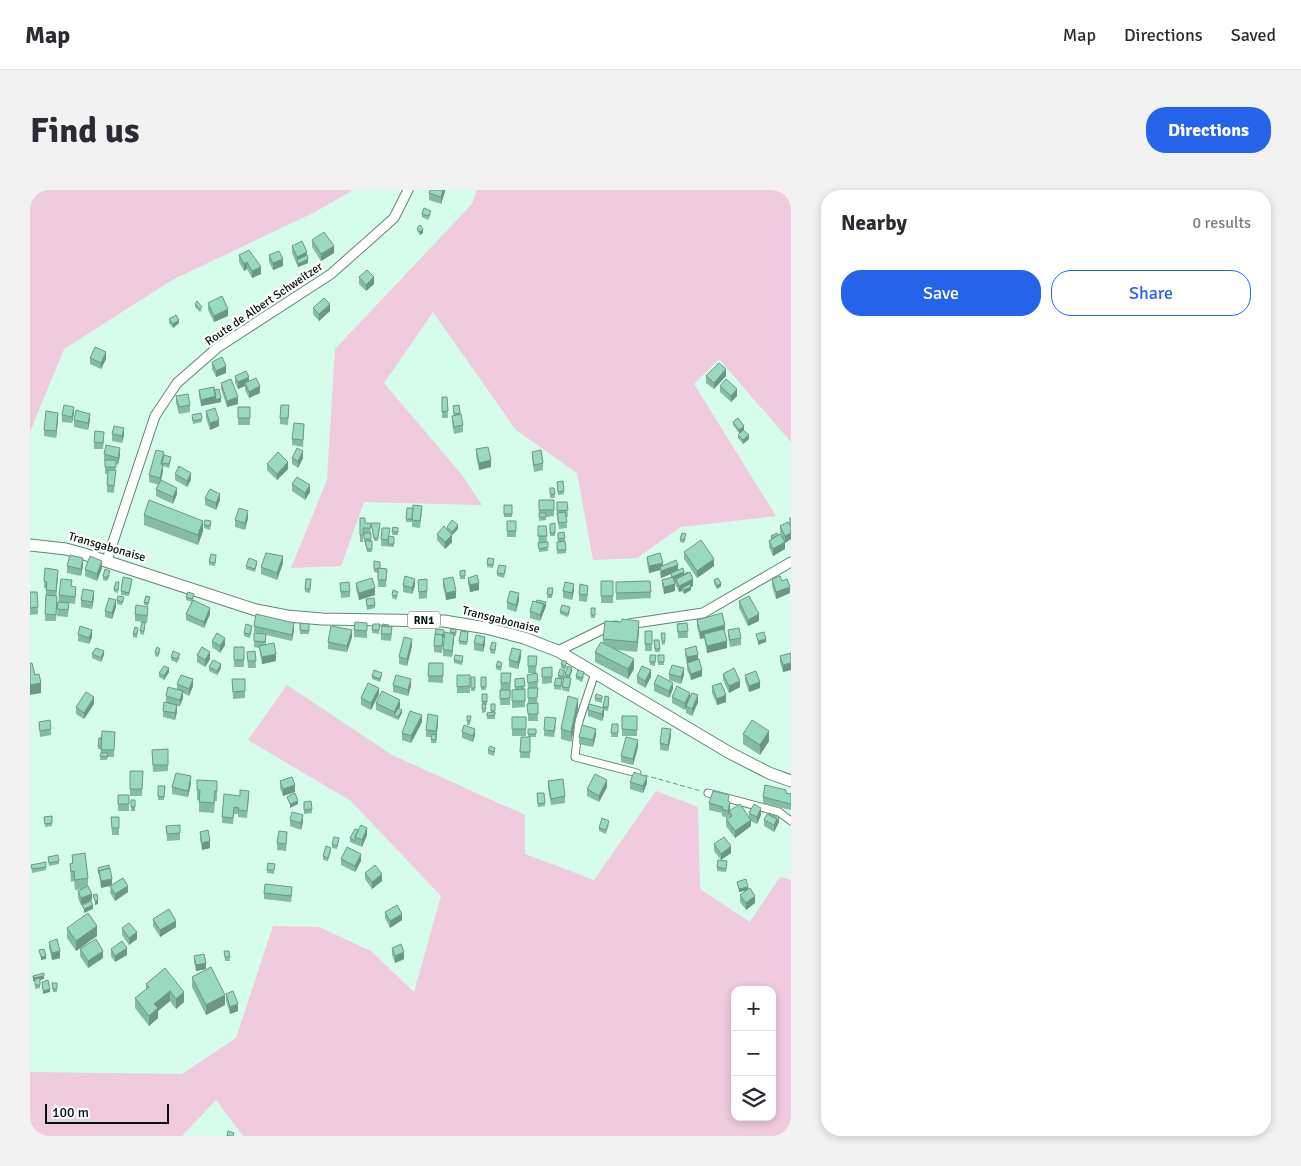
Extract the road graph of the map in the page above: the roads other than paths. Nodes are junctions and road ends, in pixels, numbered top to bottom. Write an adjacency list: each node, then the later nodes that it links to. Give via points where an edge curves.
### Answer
1 (408, 190): 3 (street, Route de Albert Schweitzer, via 394,218 330,274 217,348 177,383 155,416)
2 (30, 545): 3 (highway, Transgabonaise / RN1, via 66,549)
3 (107, 560): 5 (highway, Transgabonaise / RN1, via 256,610 322,619 459,623 517,636)
4 (791, 562): 5 (street, via 703,613 607,627)
5 (558, 651): 6 (highway, Transgabonaise / RN1)
6 (595, 673): 7 (street, via 579,721 575,757); 8 (highway, Transgabonaise / RN1, via 730,753)
7 (637, 773)
8 (791, 781)
9 (708, 793): 10 (street, via 779,812)
10 (791, 821)

